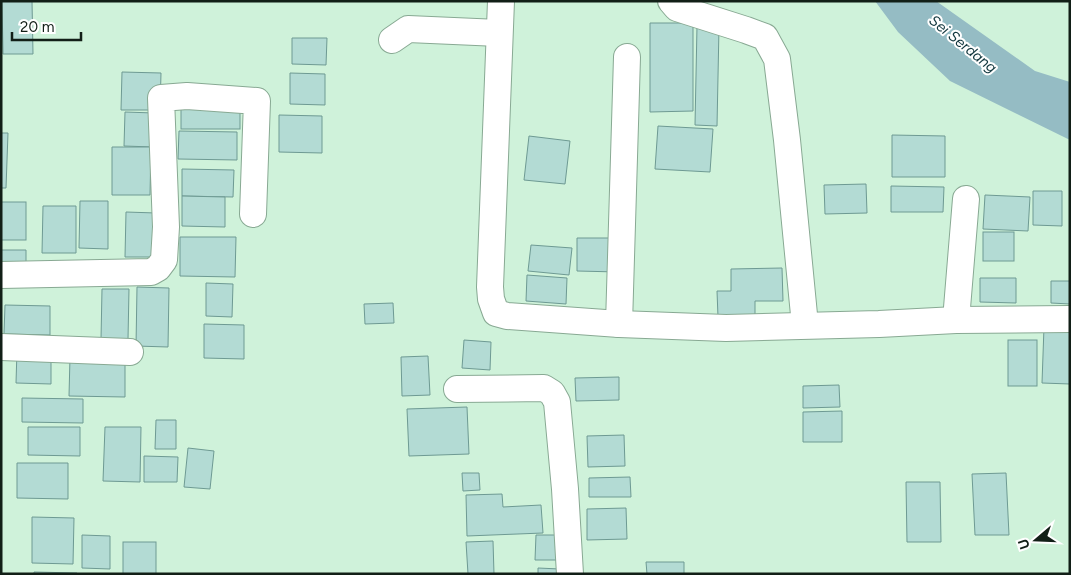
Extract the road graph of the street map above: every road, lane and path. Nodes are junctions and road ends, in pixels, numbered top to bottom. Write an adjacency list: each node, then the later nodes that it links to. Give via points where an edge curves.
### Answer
1 (500, 1): 3 (street)
2 (671, 1): 12 (street, via 677,8 765,37 776,59)
3 (499, 33): 4 (street, via 408,30); 11 (street, via 490,287 496,313)
4 (392, 40)
5 (627, 57): 11 (street)
6 (966, 199): 10 (street)
7 (253, 214): 8 (street, via 257,101 187,96 161,98 166,226 164,260 158,268 151,272)
8 (1, 275)
9 (1070, 319): 10 (street)
10 (956, 320): 12 (street)
11 (619, 324): 12 (street, via 726,328)
12 (805, 325)
13 (1, 347): 14 (street)
14 (130, 352)
15 (457, 389): 16 (street, via 544,388 552,392 557,402)
16 (570, 574)

